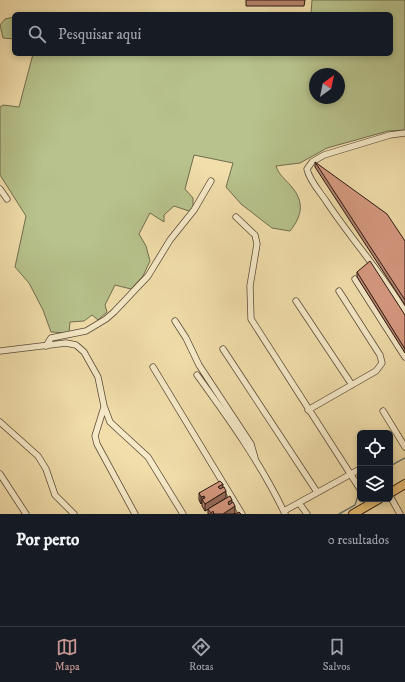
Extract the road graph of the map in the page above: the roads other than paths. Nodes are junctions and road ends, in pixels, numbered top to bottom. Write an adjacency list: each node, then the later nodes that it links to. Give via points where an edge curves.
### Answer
1 (405, 133): 9 (street, via 390,135 324,155 312,162 307,169 331,209 387,283)
2 (211, 181): 11 (street, via 148,276 106,320 86,331 51,338)
3 (0, 188): 4 (street)
4 (7, 199)
5 (236, 217): 19 (street, via 255,235 257,244 250,286 251,319)
6 (355, 279): 14 (street)
7 (339, 291): 17 (street, via 380,355 382,363 376,371)
8 (296, 301): 17 (street)
9 (405, 312)
10 (175, 321): 21 (street)
11 (46, 346): 13 (street); 18 (street, via 72,344 81,349 98,377)
12 (224, 349): 29 (street)
13 (0, 351)
14 (405, 358)
15 (153, 367): 39 (street)
16 (197, 375): 21 (street)
17 (352, 385): 19 (street)
18 (104, 406): 37 (street, via 95,436 97,444); 38 (street, via 115,428 148,457)
19 (308, 410): 26 (street)
20 (383, 411): 23 (street)
21 (228, 413): 34 (street, via 281,501)
22 (0, 422): 36 (street, via 38,456 55,494)
23 (405, 447)
24 (357, 471): 26 (street)
25 (0, 474): 35 (street)
26 (351, 475): 27 (street); 29 (street)
27 (357, 484)
28 (405, 484): 30 (main road)
29 (317, 492): 33 (street)
30 (393, 492)
31 (393, 500): 42 (street)
32 (368, 502): 41 (main road)
33 (299, 503): 34 (street); 40 (street)
34 (285, 513)
35 (26, 514)
36 (74, 514)
37 (135, 514)
38 (183, 514)
39 (242, 514)
40 (307, 514)
41 (353, 514)
42 (400, 514)

